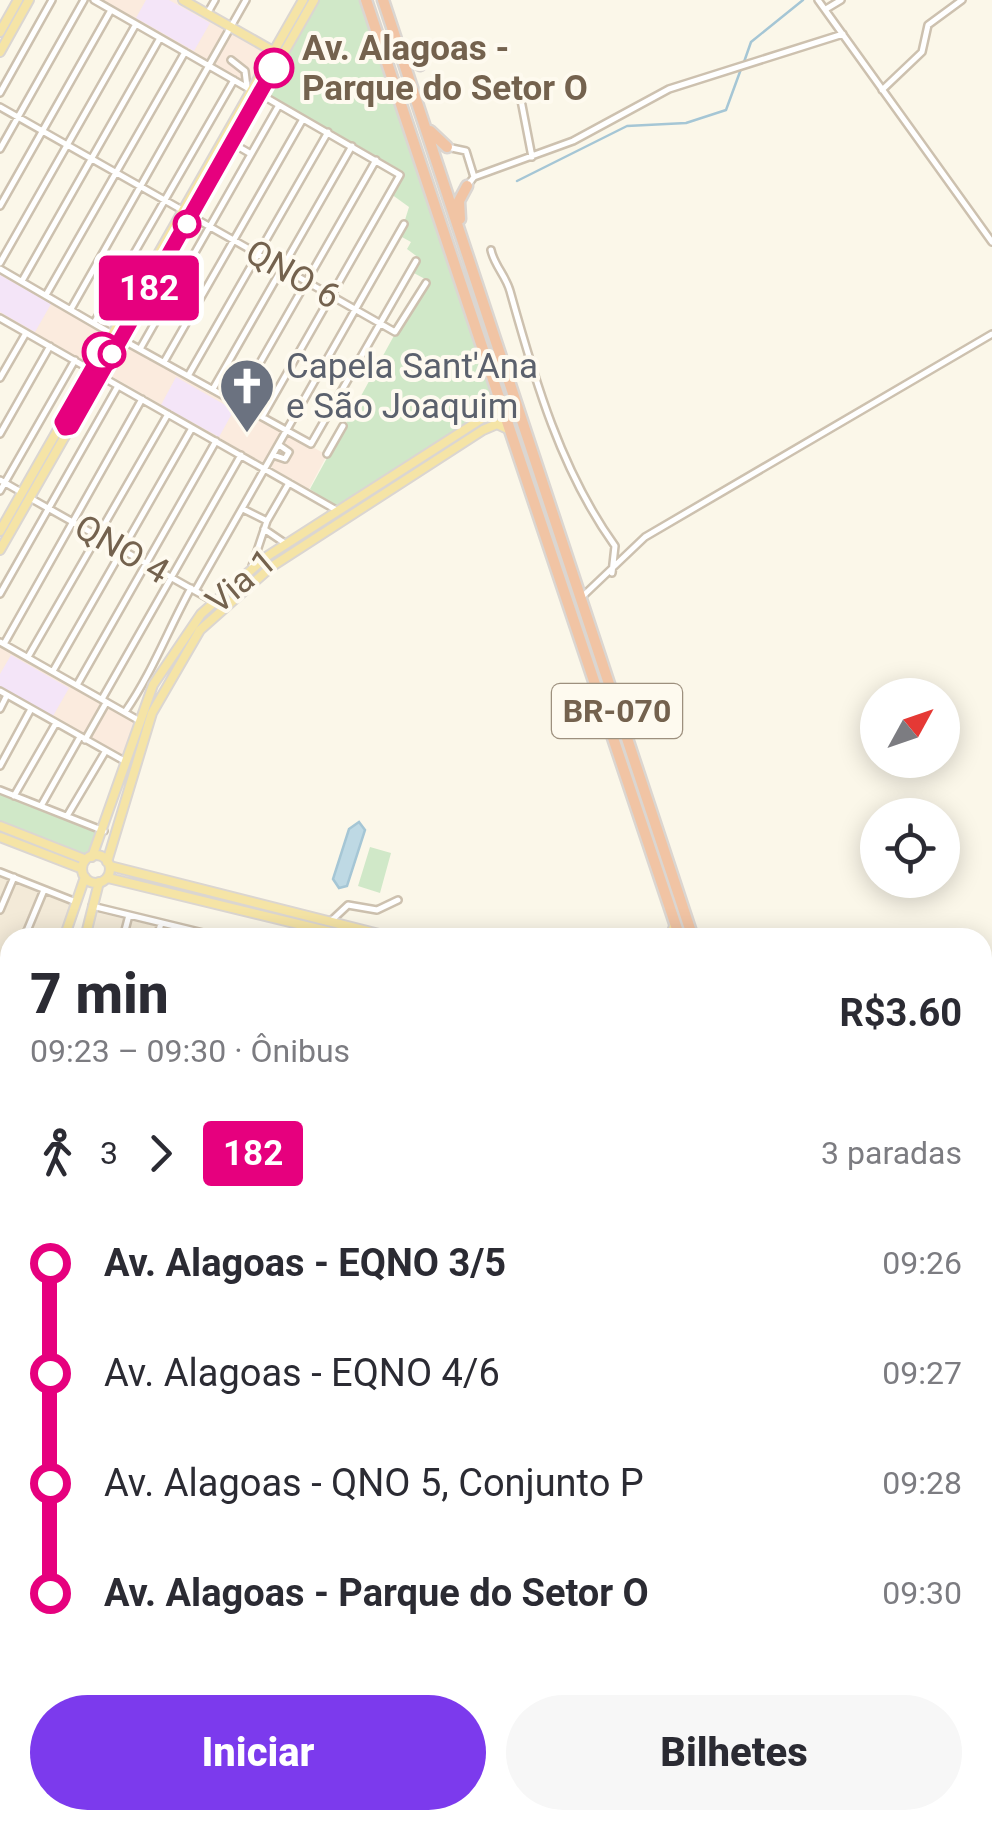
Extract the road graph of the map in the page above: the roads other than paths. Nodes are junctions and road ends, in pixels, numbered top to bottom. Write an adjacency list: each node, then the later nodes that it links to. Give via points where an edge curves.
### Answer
1 (19, 0): 19 (main road, via 9,21); 22 (main road)
2 (29, 0): 19 (main road)
3 (52, 0): 36 (street)
4 (84, 0): 41 (street)
5 (94, 0): 16 (street)
6 (183, 0): 18 (main road)
7 (215, 0): 18 (street)
8 (246, 0): 21 (street)
9 (302, 0): 25 (main road)
10 (314, 0): 25 (main road)
11 (366, 0): 66 (highway, BR-070)
12 (383, 0): 27 (highway, BR-070)
13 (818, 0): 17 (street)
14 (840, 0): 17 (street)
15 (962, 0): 35 (street, via 928,25 922,52)
16 (111, 10): 20 (street); 43 (street)
17 (825, 10): 23 (street)
18 (208, 14): 21 (main road)
19 (16, 24): 26 (main road)
20 (136, 24): 24 (street); 45 (street)
21 (232, 28): 28 (main road); 32 (street)
22 (1, 30): 26 (main road, via 8,32)
23 (843, 34): 35 (street); 51 (street, via 670,90)
24 (160, 38): 29 (street); 52 (street)
25 (286, 38): 28 (main road); 34 (main road)
26 (0, 49)
27 (398, 49): 31 (highway); 40 (highway, BR-070)
28 (273, 51): 34 (main road)
29 (185, 52): 32 (street); 54 (street)
30 (231, 60): 34 (street)
31 (420, 65)
32 (210, 66): 33 (street); 56 (street)
33 (234, 80): 34 (street); 57 (street)
34 (253, 90): 38 (street); 48 (main road)
35 (882, 90): 64 (street)
36 (0, 93)
37 (520, 95): 51 (street)
38 (278, 105): 42 (street); 50 (street)
39 (0, 107): 41 (street)
40 (420, 110): 47 (highway); 65 (highway, BR-070)
41 (18, 118): 43 (street); 49 (street)
42 (303, 119): 44 (street); 63 (street)
43 (43, 132): 45 (street); 58 (street)
44 (328, 132): 46 (street); 68 (street)
45 (67, 145): 52 (street); 70 (street)
46 (352, 146): 53 (street); 71 (street)
47 (447, 147): 55 (street, via 466,151)
48 (224, 148): 50 (street); 59 (main road); 60 (main road)
49 (0, 149)
50 (251, 154): 62 (street)
51 (532, 157): 55 (street)
52 (91, 160): 54 (street); 74 (street)
53 (376, 160): 75 (street); 78 (street, via 400,174)
54 (116, 173): 56 (street); 77 (street)
55 (471, 182): 72 (highway, via 459,209)
56 (141, 186): 57 (street); 79 (street)
57 (165, 200): 59 (street); 82 (street)
58 (0, 206)
59 (182, 210): 73 (main road)
60 (191, 216): 62 (street, QNO 6); 73 (main road)
61 (404, 224): 80 (street)
62 (210, 226): 63 (street, QNO 6); 88 (street)
63 (234, 240): 68 (street, QNO 6); 90 (street)
64 (992, 242)
65 (464, 245): 66 (highway); 72 (highway, BR-070)
66 (451, 249): 96 (highway, BR-070)
67 (491, 250): 132 (street, via 568,469 615,546)
68 (258, 254): 71 (street, QNO 6); 92 (street)
69 (416, 261): 83 (street)
70 (0, 266): 74 (street)
71 (283, 268): 75 (street, QNO 6); 95 (street)
72 (472, 268): 137 (highway, BR-070)
73 (152, 273): 86 (main road)
74 (22, 281): 77 (street)
75 (307, 282): 78 (street, QNO 6); 98 (street)
76 (426, 283): 83 (street, QNO 6, via 395,332)
77 (46, 295): 79 (street)
78 (332, 295): 80 (street, QNO 6); 100 (street)
79 (71, 308): 82 (street)
80 (357, 310): 83 (street, QNO 6); 104 (street)
81 (0, 319): 84 (street)
82 (94, 323): 86 (street)
83 (380, 323): 104 (street, via 311,444)
84 (26, 332): 87 (street); 93 (street)
85 (992, 334): 132 (street, via 651,533)
86 (116, 336): 88 (street); 91 (main road)
87 (50, 346): 89 (street); 105 (street)
88 (140, 350): 90 (street)
89 (74, 360): 91 (street); 113 (street)
90 (164, 362): 92 (street)
91 (95, 373): 94 (street); 117 (main road)
92 (188, 376): 95 (street)
93 (0, 378)
94 (118, 386): 97 (street); 118 (street)
95 (213, 390): 98 (street)
96 (500, 399): 103 (highway, BR-070); 112 (main road, Via 1, via 497,410)
97 (142, 400): 99 (street); 121 (street)
98 (237, 403): 100 (street)
99 (168, 414): 102 (street); 124 (street)
100 (262, 417): 104 (street)
101 (343, 426): 108 (street)
102 (192, 428): 106 (street); 126 (street)
103 (510, 430): 116 (main road, Via 1, via 492,426); 136 (highway, BR-070)
104 (287, 431): 107 (street)
105 (0, 434)
106 (216, 441): 110 (street); 130 (street)
107 (279, 444): 109 (street); 109 (street, via 289,452 285,459)
108 (327, 454)
109 (272, 455): 111 (street)
110 (240, 456): 111 (street); 133 (street)
111 (265, 469): 114 (street); 119 (street)
112 (386, 480): 116 (main road); 120 (main road, Via 1)
113 (2, 481): 115 (street); 117 (street, QNO 4)
114 (289, 483): 120 (street); 122 (street)
115 (0, 490)
116 (391, 490): 128 (main road, Via 1)
117 (26, 495): 118 (street, QNO 4); 123 (main road); 127 (main road)
118 (49, 508): 121 (street, QNO 4); 135 (street)
119 (243, 508): 122 (street); 134 (street)
120 (338, 510): 125 (main road, Via 1)
121 (74, 522): 124 (street, QNO 4); 139 (street)
122 (266, 525): 125 (street); 131 (street)
123 (0, 531)
124 (99, 536): 126 (street, QNO 4); 140 (street)
125 (286, 544): 129 (main road, Via 1)
126 (123, 549): 130 (street, QNO 4); 142 (street)
127 (0, 550)
128 (294, 552): 129 (main road, via 268,565); 141 (main road, Via 1, via 219,609)
129 (266, 557): 131 (main road, Via 1)
130 (147, 564): 133 (street, QNO 4); 144 (street)
131 (252, 567): 138 (main road, Via 1)
132 (612, 572): 137 (street)
133 (171, 577): 134 (street, QNO 4); 148 (street)
134 (193, 589): 138 (street, QNO 4); 152 (street, via 133,700)
135 (0, 594)
136 (568, 598): 137 (highway); 163 (highway, BR-070)
137 (580, 598): 163 (highway, BR-070)
138 (213, 601): 143 (main road, Via 1)
139 (2, 643): 140 (street)
140 (28, 657): 142 (street)
141 (181, 657): 143 (main road, via 166,678); 151 (main road, Via 1)
142 (53, 671): 144 (street)
143 (160, 672): 145 (main road, Via 1)
144 (78, 685): 148 (street)
145 (154, 685): 151 (main road, via 160,688); 152 (main road, Via 1)
146 (0, 691): 147 (street)
147 (7, 696): 149 (street); 150 (street)
148 (104, 701): 152 (street); 154 (street)
149 (0, 709)
150 (32, 709): 153 (street); 157 (street)
151 (152, 713): 167 (main road, Via 1)
152 (132, 716): 156 (main road, Via 1)
153 (56, 723): 154 (street); 159 (street)
154 (83, 739): 155 (street); 160 (street)
155 (105, 752): 156 (street); 161 (street)
156 (126, 762): 164 (main road, Via 1)
157 (0, 766)
158 (0, 790): 159 (street)
159 (14, 796): 160 (street)
160 (41, 806): 161 (street)
161 (67, 816): 164 (street)
162 (0, 826): 166 (main road)
163 (649, 826): 182 (highway, BR-070); 193 (highway, BR-070)
164 (104, 831): 166 (main road, Via 1)
165 (0, 837): 166 (main road)
166 (85, 861): 167 (main road); 170 (main road)
167 (108, 864): 171 (main road, Via 1); 176 (main road)
168 (0, 872): 169 (street)
169 (14, 877): 172 (street); 177 (street)
170 (86, 878): 171 (main road); 174 (main road)
171 (104, 880): 175 (main road, Via 1); 176 (main road)
172 (44, 890): 174 (street); 183 (street)
173 (398, 900): 180 (street, via 377,910 348,905)
174 (78, 903): 184 (main road)
175 (92, 906): 179 (street); 185 (main road, Via 1)
176 (255, 908): 178 (main road)
177 (0, 910)
178 (268, 911): 180 (main road); 189 (main road)
179 (129, 915): 181 (street); 186 (street)
180 (331, 921): 190 (main road)
181 (161, 923): 187 (street); 188 (street)
182 (675, 923): 191 (main road); 192 (highway, BR-070)
183 (28, 928)
184 (69, 928)
185 (87, 928)
186 (126, 928)
187 (160, 928)
188 (175, 928)
189 (314, 928)
190 (345, 928)
191 (673, 928)
192 (677, 928)
193 (690, 928)

